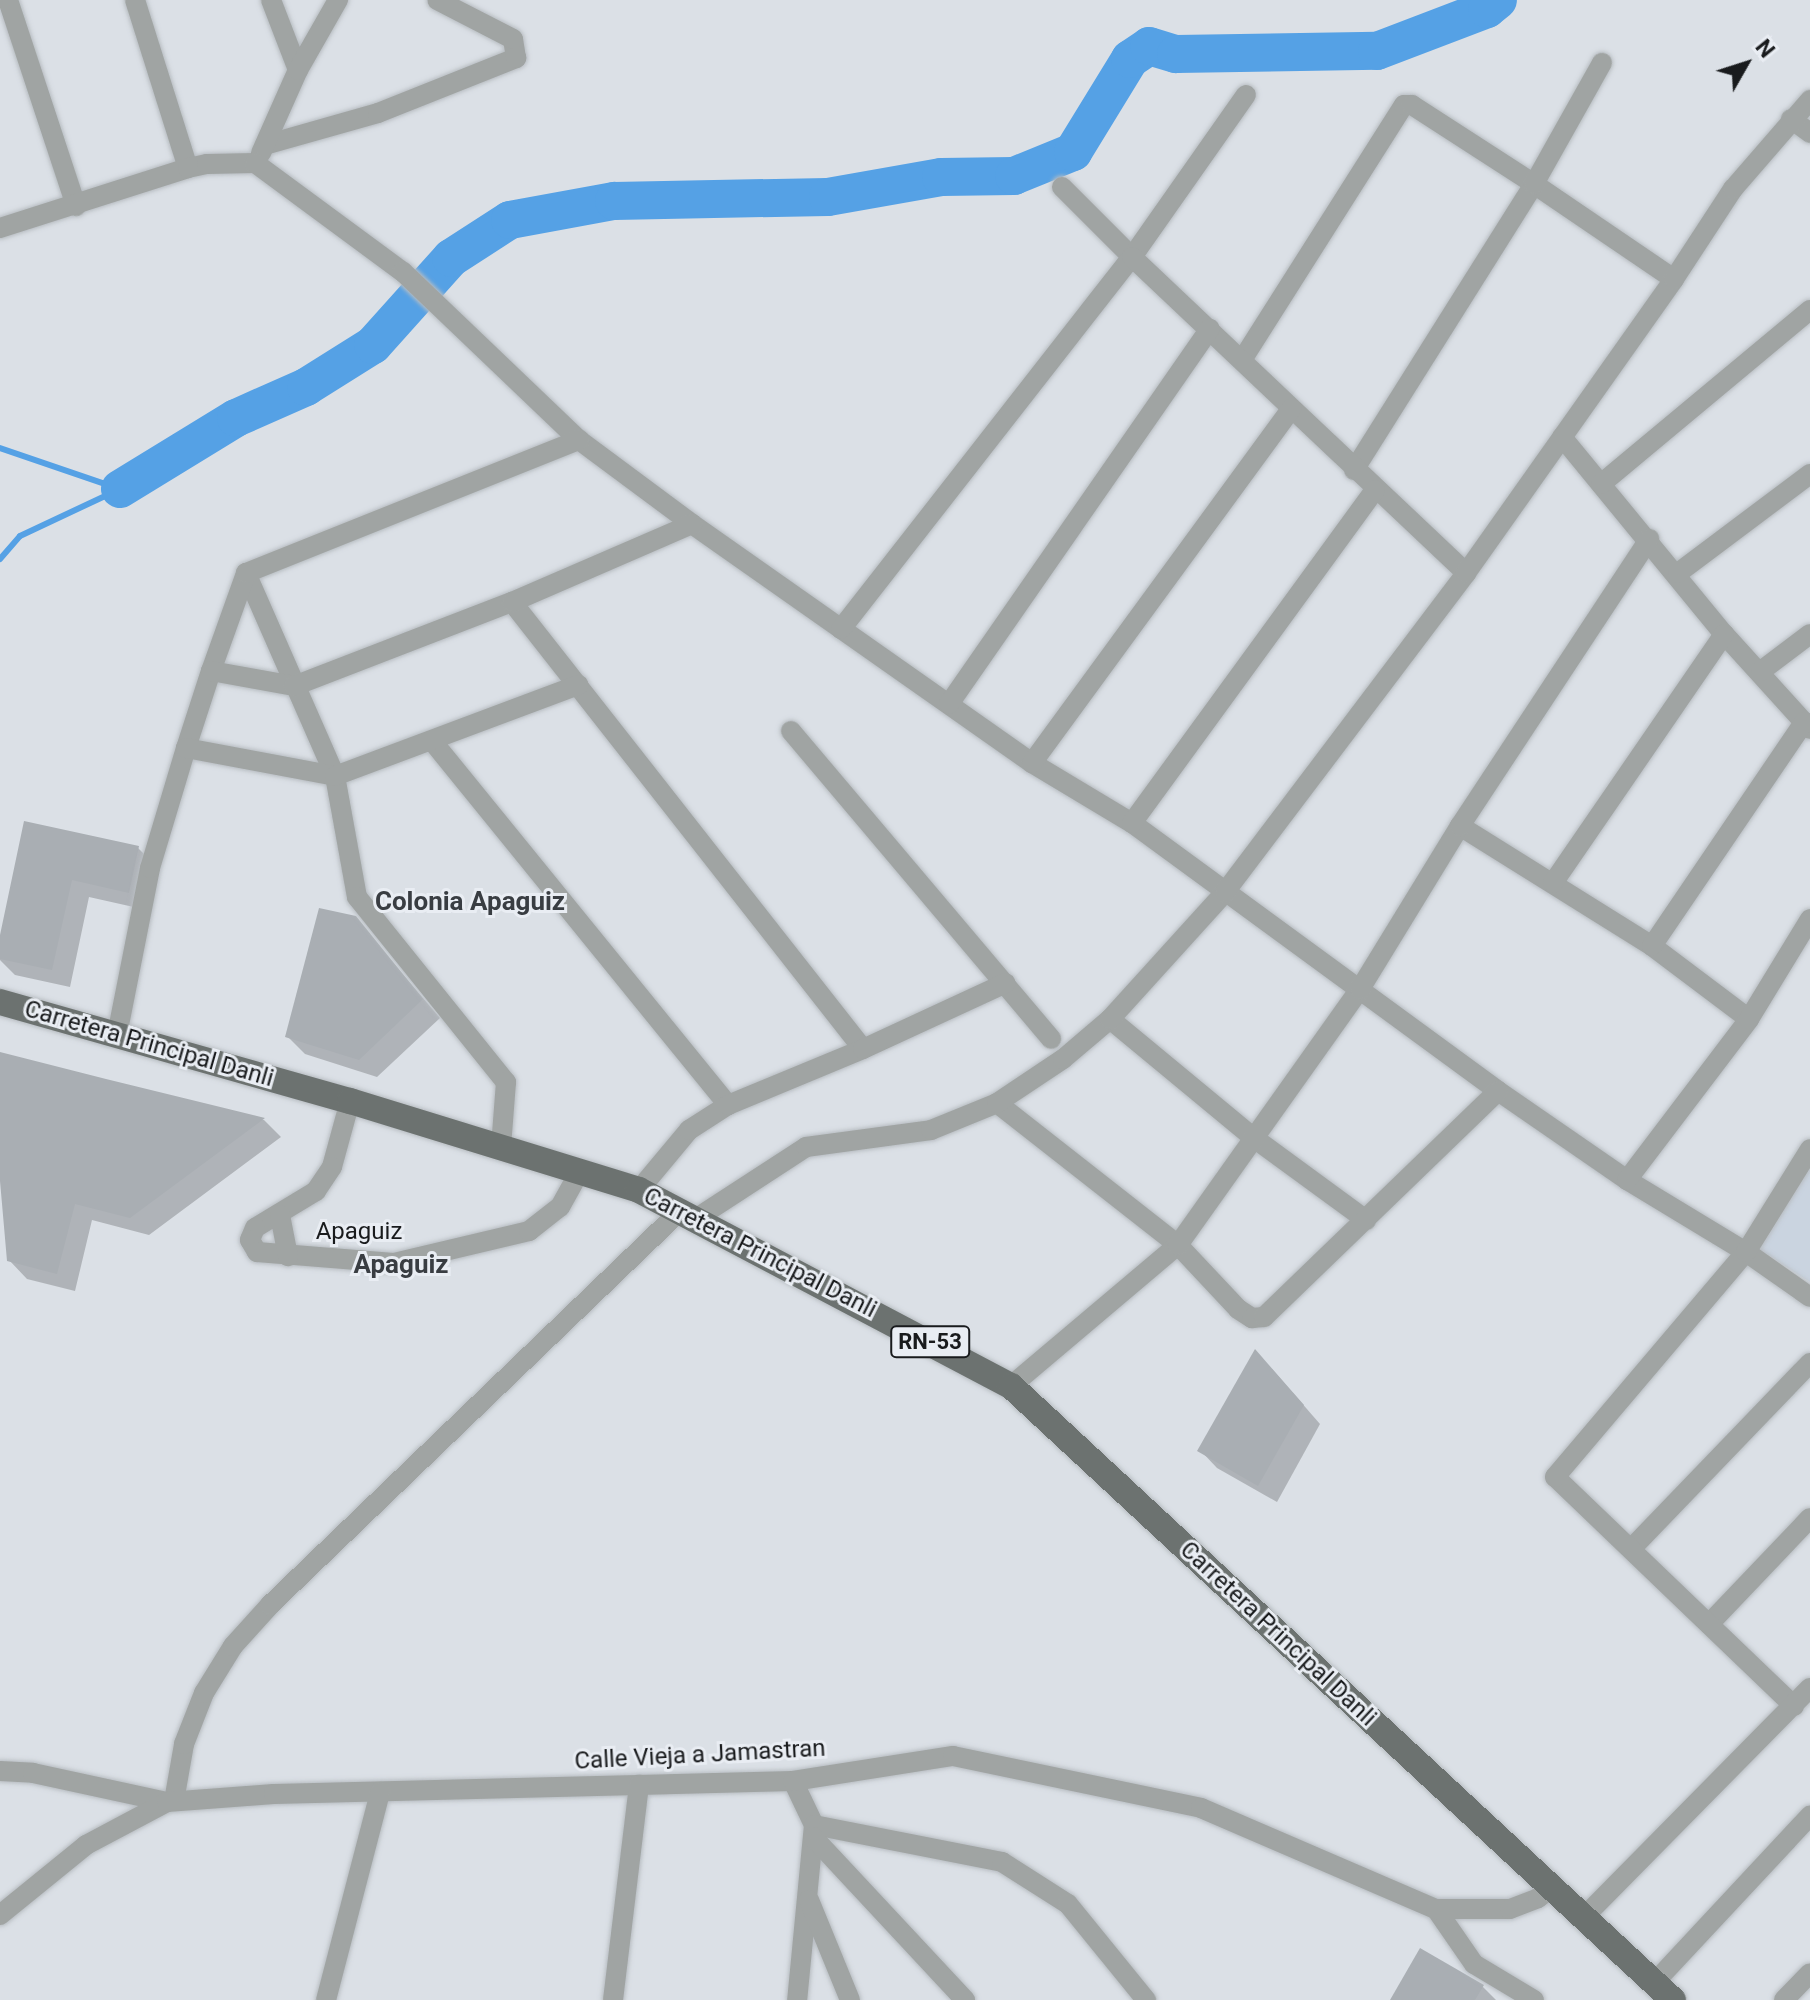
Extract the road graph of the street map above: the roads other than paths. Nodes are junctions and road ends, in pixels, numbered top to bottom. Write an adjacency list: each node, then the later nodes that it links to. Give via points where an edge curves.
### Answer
1 (8, 0): 17 (street)
2 (135, 0): 14 (street)
3 (271, 0): 7 (street)
4 (338, 0): 7 (street)
5 (437, 0): 12 (street, via 513,39 516,58 378,113)
6 (1602, 63): 15 (street)
7 (298, 70): 12 (street)
8 (1246, 95): 19 (street)
9 (1810, 100): 10 (street)
10 (1791, 119): 11 (street); 20 (street, via 1733,189)
11 (1810, 133)
12 (265, 145): 13 (street)
13 (255, 163): 14 (street); 26 (street, via 403,272)
14 (188, 168): 17 (street)
15 (1534, 184): 20 (street); 23 (street, via 1412,105 1404,105); 27 (street)
16 (1062, 187): 19 (street)
17 (76, 206): 18 (street)
18 (0, 228)
19 (1132, 257): 22 (street); 37 (street)
20 (1674, 279): 25 (street)
21 (1810, 310): 29 (street)
22 (1210, 329): 23 (street); 44 (street)
23 (1242, 360): 24 (street)
24 (1291, 409): 27 (street); 49 (street)
25 (1562, 437): 29 (street); 34 (street)
26 (579, 440): 31 (street); 33 (street)
27 (1354, 470): 30 (street)
28 (1810, 474): 35 (street)
29 (1601, 484): 32 (street)
30 (1375, 490): 34 (street); 51 (street)
31 (692, 524): 36 (street); 37 (street)
32 (1649, 539): 35 (street); 52 (street)
33 (246, 573): 40 (street); 43 (street)
34 (1466, 573): 54 (street)
35 (1678, 573): 38 (street)
36 (512, 602): 42 (street); 43 (street)
37 (841, 629): 44 (street)
38 (1724, 634): 41 (street); 53 (street)
39 (1810, 634): 41 (street)
40 (211, 671): 43 (street); 48 (street)
41 (1761, 671): 45 (street)
42 (579, 685): 47 (street); 64 (street)
43 (294, 686): 50 (street)
44 (949, 704): 49 (street)
45 (1807, 725): 56 (street)
46 (791, 731): 57 (street)
47 (433, 742): 50 (street); 68 (street)
48 (186, 748): 50 (street); 62 (street, via 150,868)
49 (1032, 763): 51 (street)
50 (335, 776): 70 (street, via 357,897 506,1082)
51 (1132, 823): 54 (street)
52 (1460, 826): 53 (street); 58 (street)
53 (1553, 883): 56 (street)
54 (1225, 892): 58 (street); 60 (street)
55 (1810, 919): 61 (street)
56 (1652, 946): 61 (street)
57 (1006, 983): 63 (street); 64 (street)
58 (1360, 989): 65 (street); 69 (street)
59 (0, 1002): 62 (main road, Carretera Principal Danli / RN-53)
60 (1110, 1019): 67 (street, via 1063,1059); 69 (street)
61 (1749, 1019): 73 (street)
62 (117, 1035): 66 (main road, Carretera Principal Danli / RN-53)
63 (1051, 1039)
64 (863, 1049): 68 (street)
65 (1498, 1091): 73 (street); 77 (street)
66 (350, 1101): 70 (main road, Carretera Principal Danli / RN-53); 76 (street, Apaguiz, via 332,1167 316,1191)
67 (997, 1103): 75 (street, via 931,1130 806,1147); 78 (street)
68 (728, 1105): 74 (street, via 689,1130)
69 (1254, 1138): 77 (street); 78 (street)
70 (501, 1147): 72 (main road, Carretera Principal Danli / RN-53)
71 (1810, 1149): 79 (street)
72 (579, 1173): 74 (main road, Carretera Principal Danli / RN-53); 80 (street, Apaguiz, via 560,1207 529,1231 394,1263)
73 (1627, 1180): 79 (street)
74 (639, 1190): 75 (main road, Carretera Principal Danli / RN-53)
75 (689, 1214): 83 (main road, Carretera Principal Danli / RN-53); 93 (street, via 270,1605 233,1646 204,1693)
76 (280, 1215): 80 (street); 80 (street, Apaguiz, via 257,1226 250,1240 257,1252)
77 (1366, 1220): 78 (street, via 1264,1317 1252,1318 1238,1309)
78 (1178, 1245): 83 (street)
79 (1746, 1252): 81 (street); 85 (street, via 1555,1477)
80 (288, 1256)
81 (1810, 1297)
82 (1810, 1363): 85 (street)
83 (1011, 1386): 96 (main road, Carretera Principal Danli / RN-53)
84 (1810, 1518): 86 (street)
85 (1631, 1549): 86 (street)
86 (1709, 1624): 88 (street)
87 (1810, 1688): 88 (street)
88 (1794, 1706): 100 (street)
89 (0, 1771): 93 (street)
90 (793, 1781): 91 (street, Calle Vieja a Jamastran); 95 (street); 98 (street, Calle Vieja a Jamastran, via 953,1756 1201,1808)
91 (639, 1785): 92 (street, Calle Vieja a Jamastran); 104 (street)
92 (380, 1792): 93 (street, Calle Vieja a Jamastran); 103 (street)
93 (170, 1801): 99 (street, Calle Vieja a Jamastran, via 86,1845)
94 (1810, 1816): 102 (street)
95 (814, 1831): 97 (street); 107 (street); 108 (street, via 1002,1862 1068,1904)
96 (1550, 1889): 98 (street, Calle Vieja a Jamastran, via 1510,1909); 100 (main road, Carretera Principal Danli / RN-53)
97 (807, 1896): 105 (street); 106 (street)
98 (1436, 1909): 109 (street, via 1474,1964)
99 (0, 1915)
100 (1583, 1918): 102 (main road, Carretera Principal Danli / RN-53)
101 (1810, 1973): 110 (street)
102 (1664, 1992)
103 (326, 2000)
104 (613, 2000)
105 (797, 2000)
106 (850, 2000)
107 (965, 2000)
108 (1146, 2000)
109 (1534, 2000)
110 (1784, 2000)

